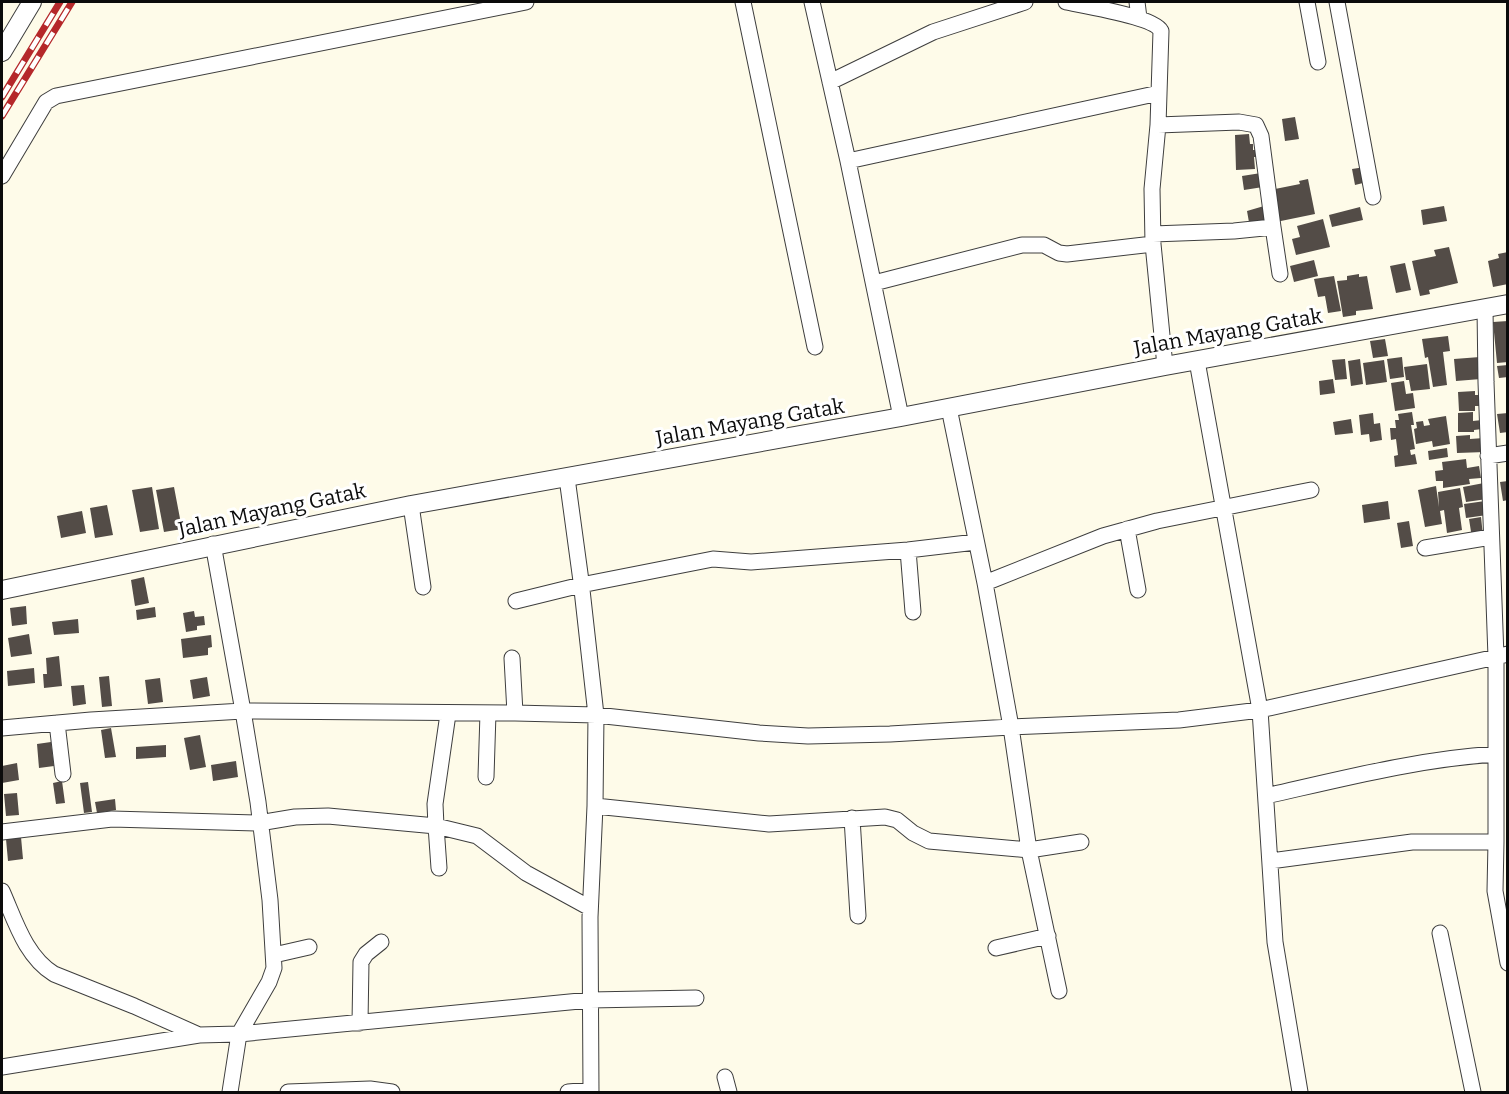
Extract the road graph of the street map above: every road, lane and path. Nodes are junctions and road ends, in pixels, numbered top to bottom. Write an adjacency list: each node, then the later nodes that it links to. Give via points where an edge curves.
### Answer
1 (32, 2): 11 (street)
2 (526, 2): 17 (street, via 56,96 46,102)
3 (743, 2): 25 (street)
4 (812, 2): 13 (street)
5 (1025, 2): 13 (street, via 933,32)
6 (1066, 2): 10 (street)
7 (1137, 2): 10 (street)
8 (1307, 2): 12 (street)
9 (1337, 2): 18 (street)
10 (1139, 18): 14 (street, via 1161,31)
11 (4, 45)
12 (1318, 62)
13 (830, 82): 16 (street)
14 (1159, 93): 15 (street); 16 (street)
15 (1158, 125): 19 (street, via 1256,125 1261,136); 20 (street, via 1152,189)
16 (849, 161): 22 (street)
17 (2, 176)
18 (1373, 197)
19 (1273, 227): 20 (street); 21 (street)
20 (1153, 239): 22 (street, via 1067,254 1044,245 1028,244); 27 (street)
21 (1280, 274)
22 (874, 283): 29 (street)
23 (1508, 304): 24 (street, Jalan Mayang Gatak)
24 (1485, 308): 26 (street, Jalan Mayang Gatak); 31 (street)
25 (815, 346)
26 (1197, 361): 27 (street, Jalan Mayang Gatak); 35 (street)
27 (1165, 366): 28 (street, Jalan Mayang Gatak)
28 (949, 408): 29 (street, Jalan Mayang Gatak); 38 (street)
29 (901, 417): 32 (street, Jalan Mayang Gatak)
30 (1508, 453): 31 (street)
31 (1488, 456): 37 (street)
32 (567, 478): 34 (street, Jalan Mayang Gatak); 43 (street)
33 (1311, 490): 35 (street)
34 (411, 505): 39 (street, Jalan Mayang Gatak); 44 (street)
35 (1224, 508): 36 (street); 51 (street)
36 (1127, 530): 42 (street); 46 (street)
37 (1491, 537): 40 (street); 49 (street)
38 (976, 542): 41 (street); 42 (street)
39 (213, 544): 45 (street, Jalan Mayang Gatak); 52 (street)
40 (1425, 548)
41 (908, 550): 43 (street, via 751,562 713,560); 48 (street)
42 (985, 583): 58 (street)
43 (581, 585): 47 (street); 56 (street)
44 (423, 587)
45 (2, 590)
46 (1138, 590)
47 (516, 601)
48 (914, 612)
49 (1502, 656): 51 (street); 60 (street)
50 (512, 658): 54 (street)
51 (1260, 710): 58 (street, via 1179,720); 63 (street)
52 (243, 711): 55 (street); 57 (street); 67 (street)
53 (488, 713): 54 (street); 55 (street); 62 (street)
54 (515, 713): 56 (street)
55 (448, 714): 68 (street, via 435,804)
56 (596, 715): 58 (street, via 808,736); 65 (street)
57 (57, 723): 59 (street); 61 (street)
58 (1011, 727): 72 (street)
59 (2, 728)
60 (1496, 754): 63 (street, via 1411,765); 64 (street)
61 (63, 774)
62 (486, 777)
63 (1266, 796): 73 (street)
64 (1502, 796): 71 (street)
65 (595, 806): 66 (street, via 769,824); 76 (street)
66 (852, 818): 72 (street, via 891,818 929,841); 77 (street)
67 (259, 823): 68 (street, via 328,816); 69 (street, via 112,819); 83 (street)
68 (436, 826): 74 (street); 76 (street, via 477,836)
69 (2, 832)
70 (1081, 842): 72 (street)
71 (1496, 842): 73 (street, via 1412,842); 84 (street, via 1495,891)
72 (1029, 850): 79 (street)
73 (1270, 861): 100 (street, via 1282,992)
74 (439, 868)
75 (2, 891): 90 (street, via 30,952 43,967)
76 (590, 913): 87 (street)
77 (858, 916)
78 (1440, 933): 101 (street)
79 (1048, 936): 82 (street); 85 (street)
80 (381, 942): 88 (street, via 361,962)
81 (309, 947): 83 (street)
82 (996, 948)
83 (274, 955): 89 (street, via 272,975)
84 (1508, 963)
85 (1059, 991)
86 (696, 998): 87 (street)
87 (590, 1000): 88 (street); 94 (street)
88 (360, 1023): 89 (street)
89 (239, 1034): 90 (street); 95 (street)
90 (199, 1035): 91 (street)
91 (2, 1066)
92 (725, 1077): 99 (street)
93 (338, 1091): 96 (street); 97 (street)
94 (591, 1091): 98 (street)
95 (230, 1092)
96 (288, 1092)
97 (392, 1092)
98 (568, 1092)
99 (729, 1092)
100 (1300, 1092)
101 (1473, 1092)

